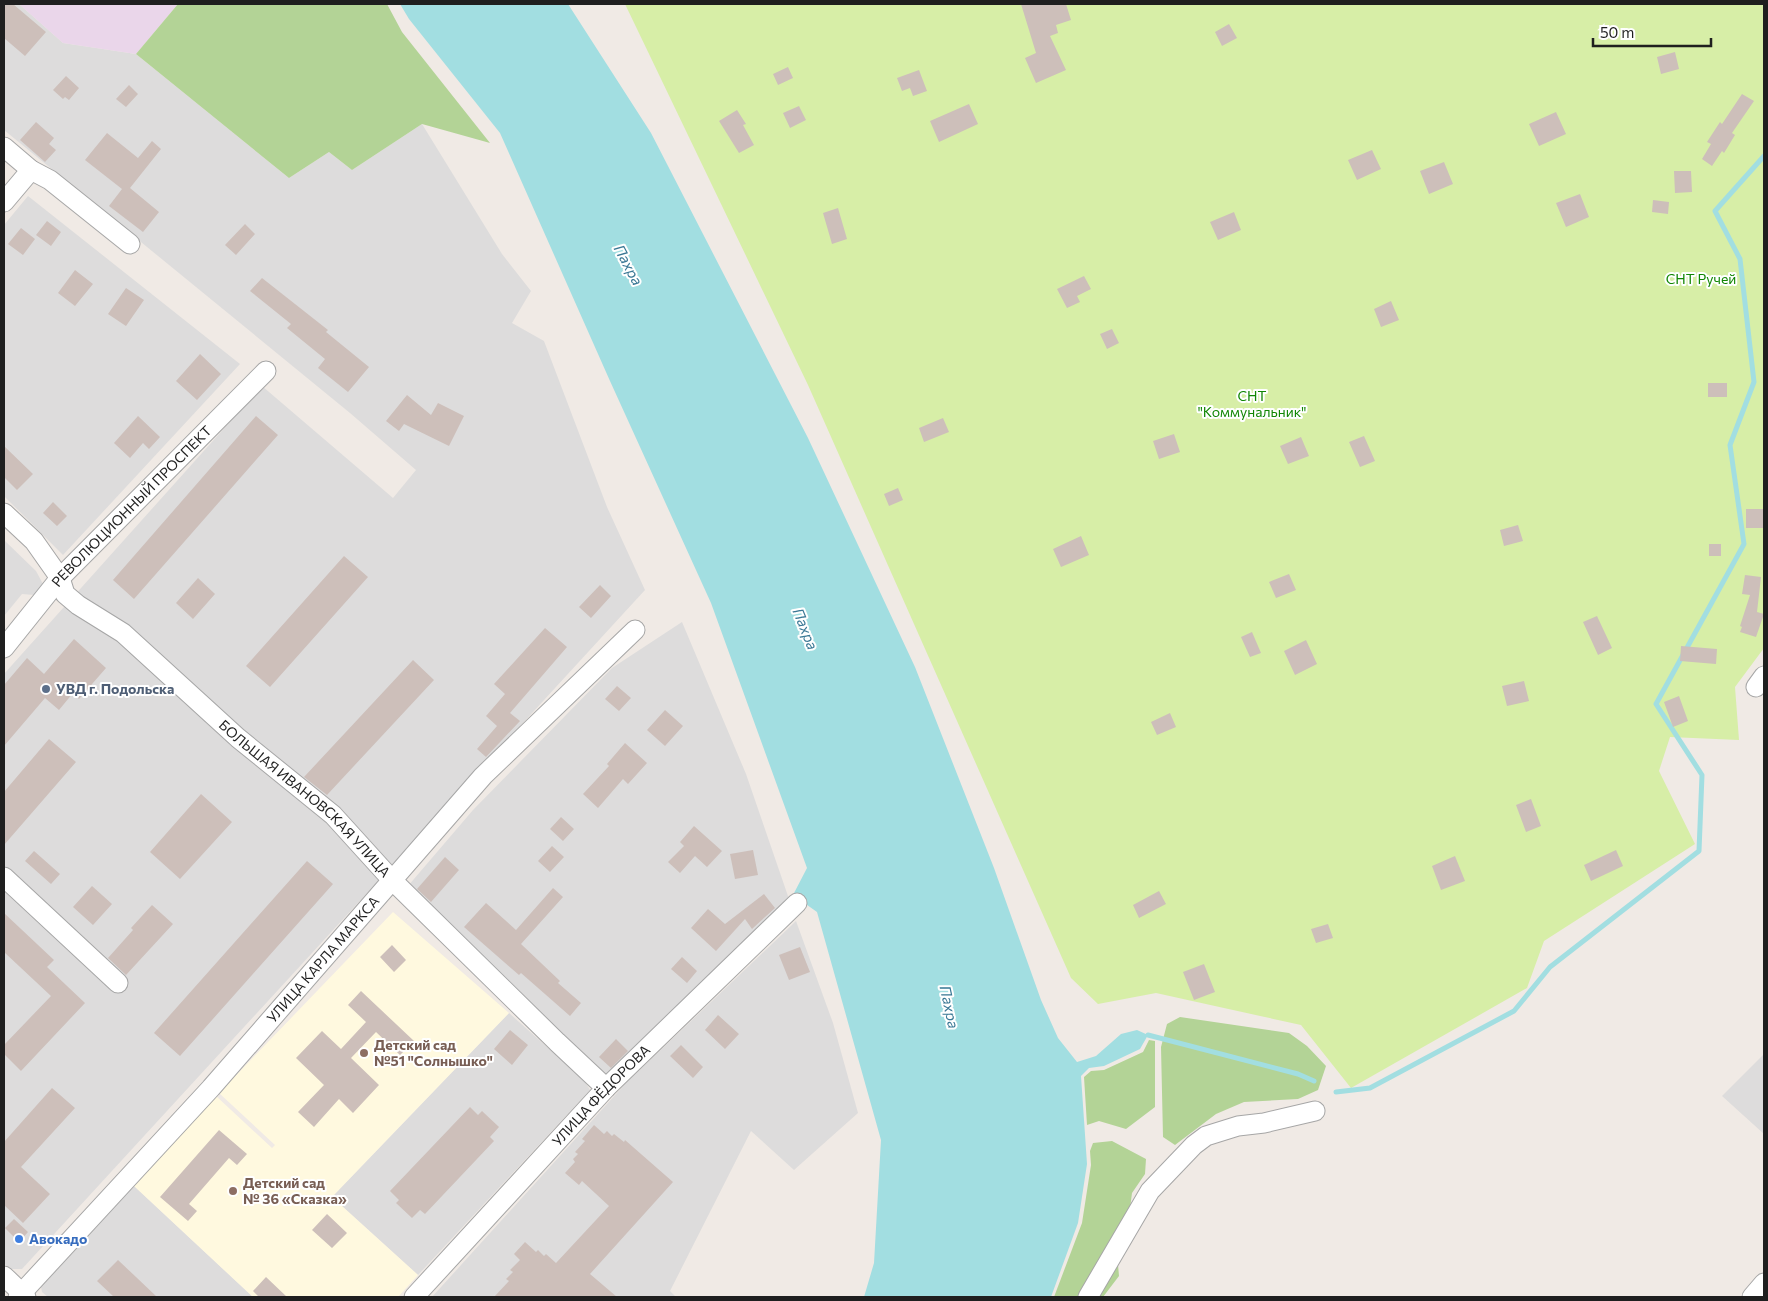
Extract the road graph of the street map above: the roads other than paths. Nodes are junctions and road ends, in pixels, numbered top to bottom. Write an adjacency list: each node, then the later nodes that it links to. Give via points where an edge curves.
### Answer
1 (4, 147): 2 (street)
2 (31, 170): 3 (street); 4 (street, via 50,180)
3 (4, 202)
4 (130, 244)
5 (266, 371): 7 (street, РЕВОЛЮЦИОННЫЙ ПРОСПЕКТ)
6 (4, 513): 7 (street, БОЛЬШАЯ ИВАНОВСКАЯ УЛИЦА, via 34,541)
7 (60, 578): 9 (street, РЕВОЛЮЦИОННЫЙ ПРОСПЕКТ); 11 (street, БОЛЬШАЯ ИВАНОВСКАЯ УЛИЦА, via 65,594 123,633 238,738 333,815)
8 (635, 630): 11 (street, УЛИЦА КАРЛА МАРКСА, via 483,776)
9 (4, 648)
10 (4, 877): 13 (street)
11 (392, 880): 14 (street, БОЛЬШАЯ ИВАНОВСКАЯ УЛИЦА); 18 (street, УЛИЦА КАРЛА МАРКСА, via 211,1088)
12 (797, 903): 14 (street, УЛИЦА ФЁДОРОВА)
13 (118, 983)
14 (606, 1088): 19 (street, УЛИЦА ФЁДОРОВА)
15 (1315, 1112): 20 (street, via 1238,1126 1206,1136 1194,1144 1150,1191)
16 (4, 1276): 18 (street)
17 (1764, 1283): 21 (street)
18 (22, 1296)
19 (414, 1297)
20 (1088, 1297)
21 (1752, 1297)

